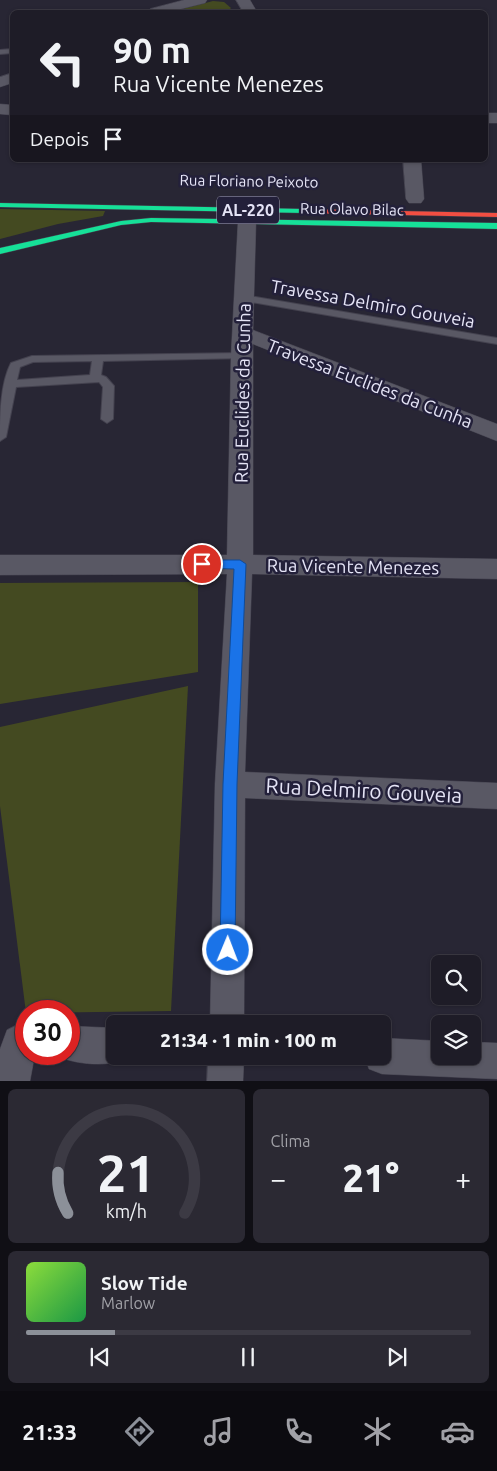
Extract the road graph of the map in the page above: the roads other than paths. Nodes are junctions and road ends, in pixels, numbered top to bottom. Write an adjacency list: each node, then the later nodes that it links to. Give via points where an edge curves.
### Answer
1 (200, 0): 2 (street)
2 (162, 10)
3 (412, 162): 4 (street)
4 (414, 198)
5 (0, 205): 6 (main road, AL-220 / AL-220)
6 (497, 215)
7 (247, 222): 8 (main road, Rua Olavo Bilac); 9 (main road, Rua Olavo Bilac, via 121,222); 10 (street, Rua Euclides da Cunha)
8 (497, 226)
9 (0, 251)
10 (243, 298): 11 (street, Rua Euclides da Cunha); 12 (lane, Travessa Delmiro Gouveia)
11 (243, 333): 13 (street, Rua Euclides da Cunha); 18 (street, Travessa Euclides da Cunha)
12 (497, 341)
13 (242, 356): 14 (lane); 20 (street, Rua Euclides da Cunha)
14 (98, 359): 15 (lane); 16 (lane, via 32,360 15,365)
15 (95, 378): 16 (lane); 17 (lane, via 102,379 109,386)
16 (10, 384): 19 (lane)
17 (106, 419)
18 (497, 433)
19 (0, 437)
20 (240, 564): 21 (street, Rua Vicente Menezes); 22 (street, Rua Vicente Menezes); 23 (street, Rua Euclides da Cunha)
21 (0, 565)
22 (497, 569)
23 (230, 784): 24 (street, Rua Delmiro Gouveia); 25 (street, Rua Euclides da Cunha)
24 (497, 796)
25 (227, 1015)
26 (15, 1041): 32 (street)
27 (80, 1044): 28 (street)
28 (106, 1046)
29 (391, 1056): 30 (street)
30 (497, 1061)
31 (226, 1065): 33 (street)
32 (12, 1081)
33 (225, 1081)

